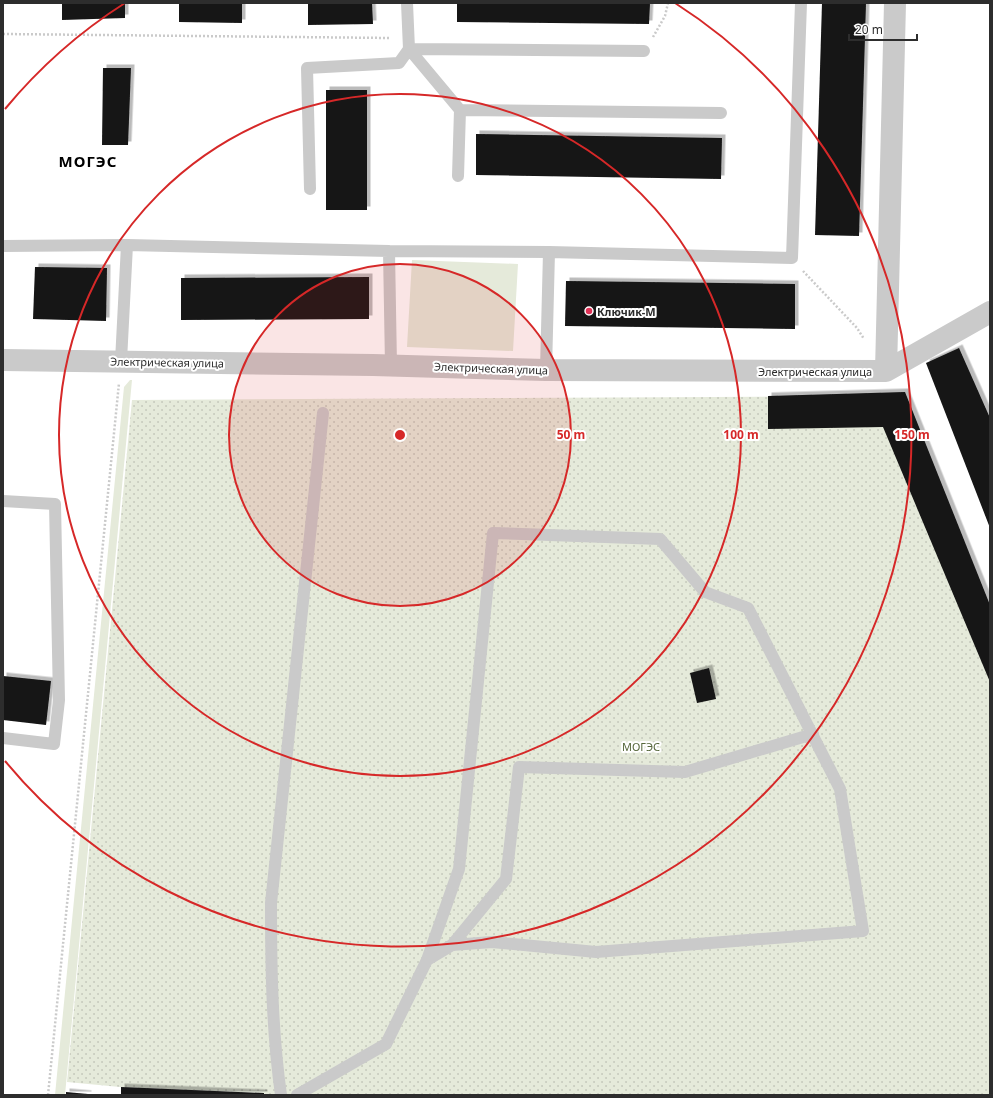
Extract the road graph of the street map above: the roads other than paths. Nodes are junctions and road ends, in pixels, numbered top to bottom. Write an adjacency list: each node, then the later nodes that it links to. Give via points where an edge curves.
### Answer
1 (407, 3): 4 (lane)
2 (801, 3): 13 (lane, via 792,258)
3 (895, 3): 19 (street)
4 (408, 44): 5 (lane); 6 (lane); 9 (lane, via 399,63 307,68)
5 (644, 51)
6 (460, 110): 7 (lane); 8 (lane)
7 (720, 113)
8 (458, 176)
9 (310, 189)
10 (127, 245): 11 (lane); 12 (lane); 16 (lane)
11 (3, 246)
12 (389, 251): 13 (lane); 17 (lane)
13 (549, 252): 18 (lane)
14 (990, 312): 19 (street, Электрическая улица)
15 (3, 360): 16 (street, Электрическая улица)
16 (121, 361): 17 (street, Электрическая улица)
17 (391, 366): 18 (street, Электрическая улица)
18 (546, 370): 19 (street, Электрическая улица)
19 (886, 371)
20 (323, 413): 26 (lane, via 271,903 271,980)
21 (3, 501): 23 (lane, via 55,504 59,700 54,744)
22 (813, 734): 24 (lane, via 685,772 518,767 506,879); 24 (lane, via 840,789 863,932 596,952 492,942); 25 (lane, via 748,608 705,592 660,539 493,533 460,869)
23 (3, 738)
24 (452, 945): 25 (lane)
25 (427, 960): 27 (lane, via 386,1044)
26 (281, 1095)
27 (297, 1095)

